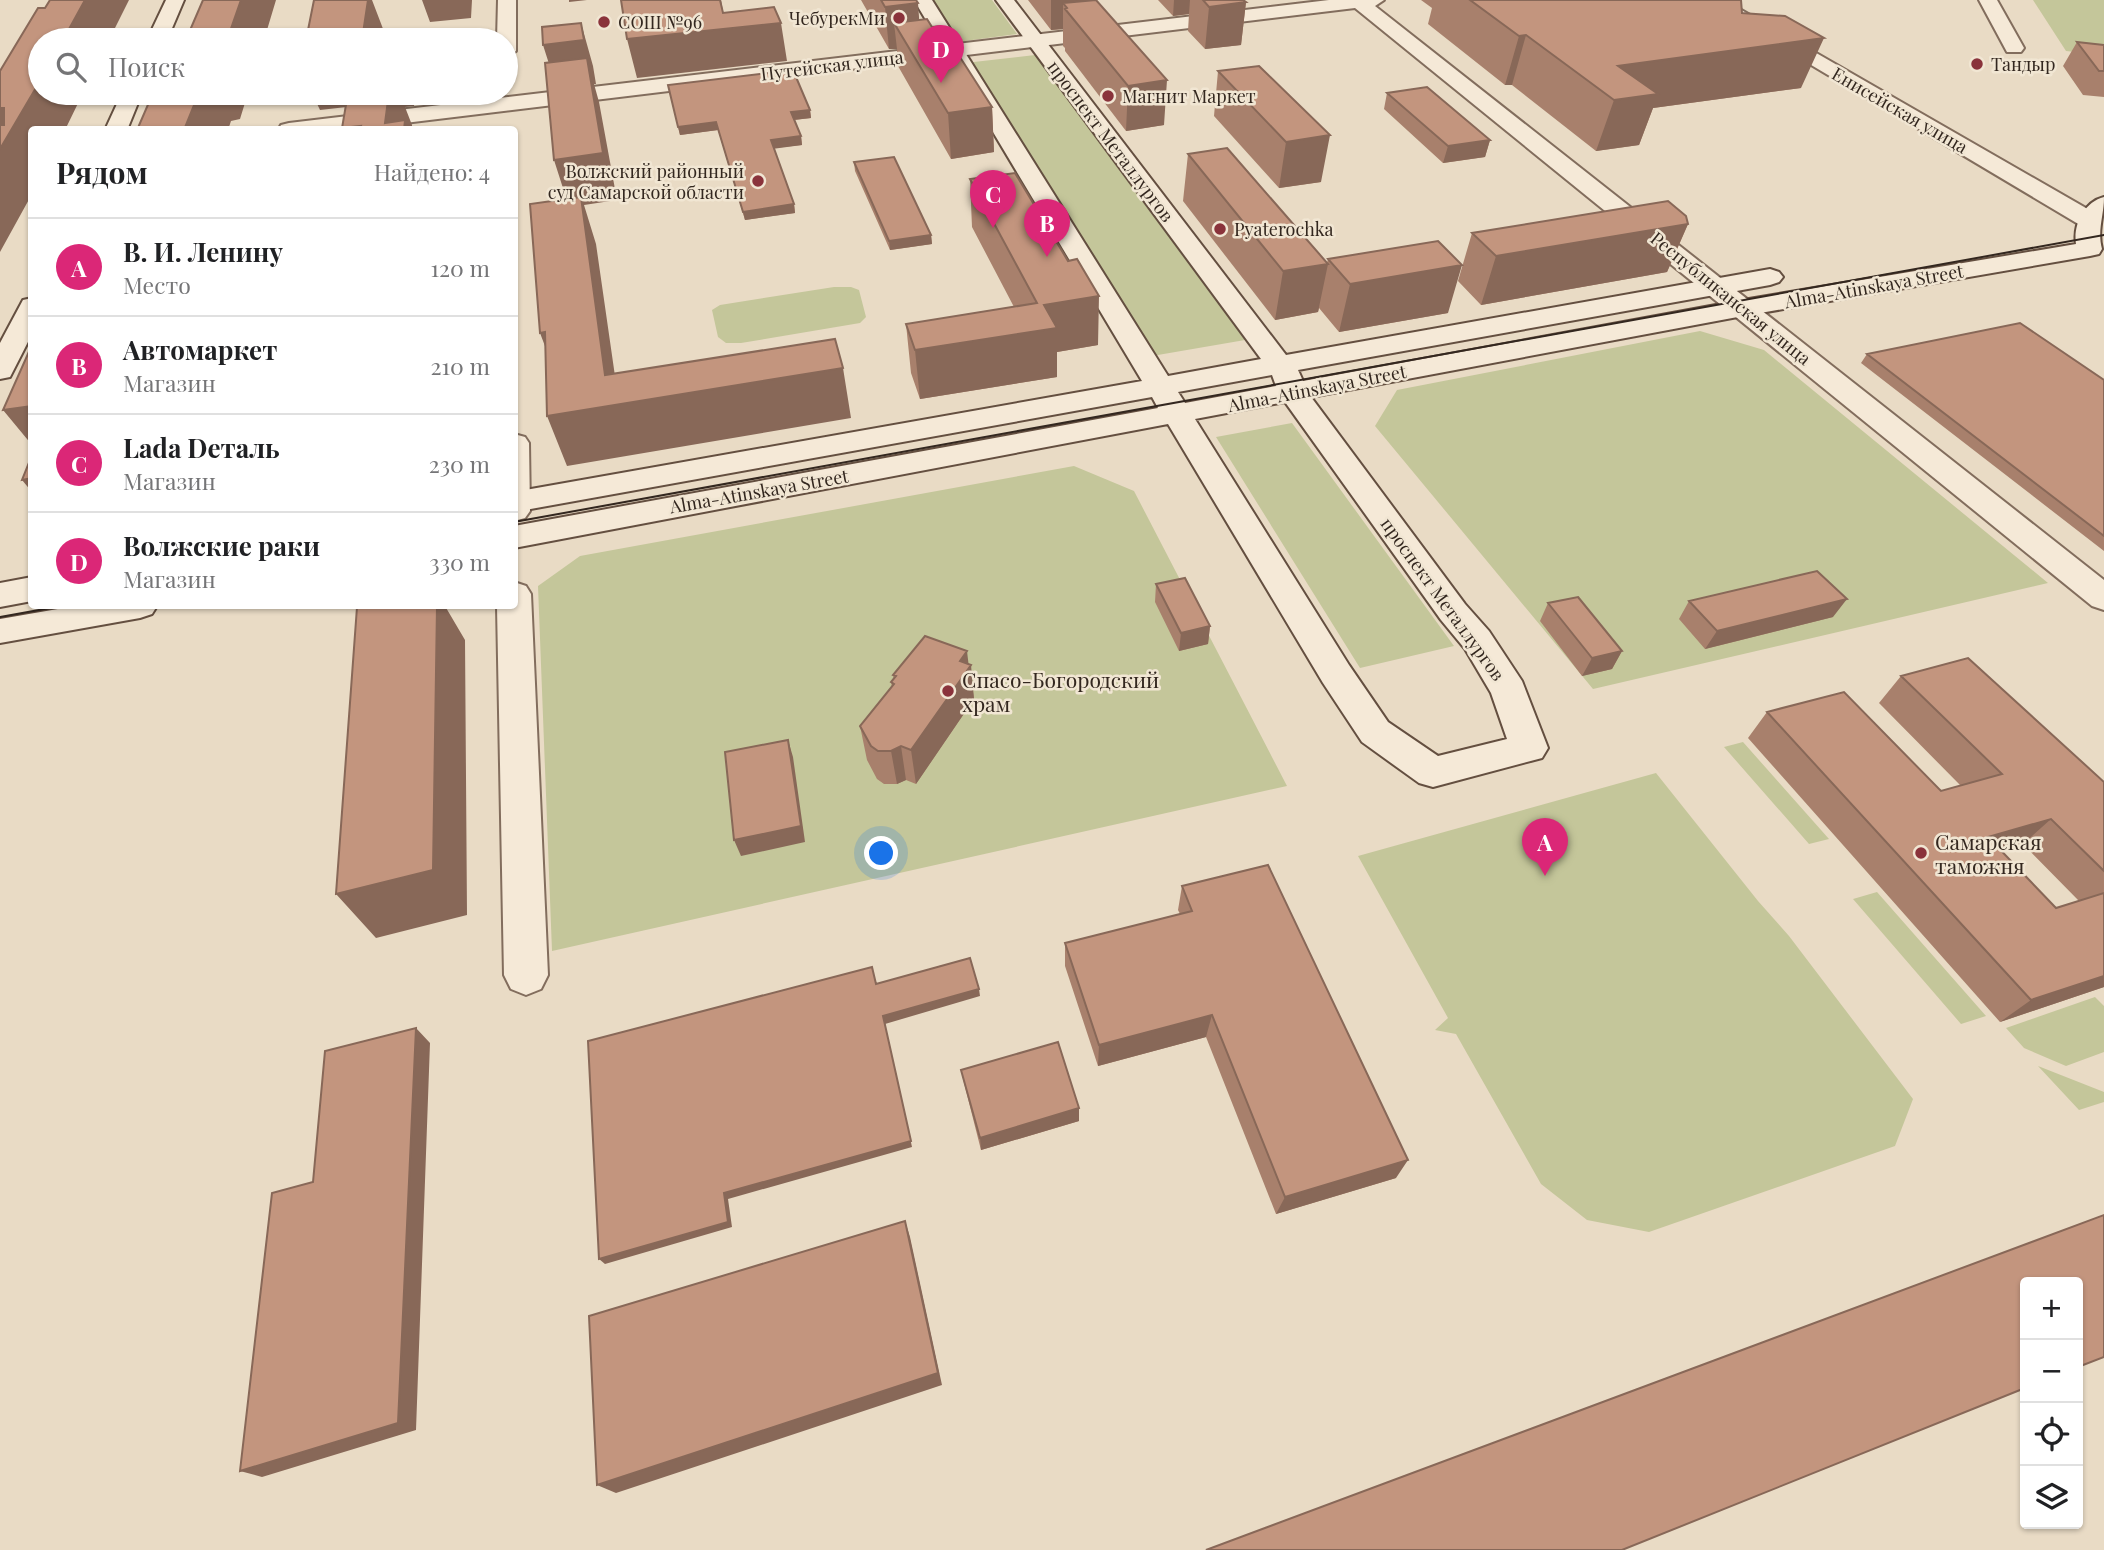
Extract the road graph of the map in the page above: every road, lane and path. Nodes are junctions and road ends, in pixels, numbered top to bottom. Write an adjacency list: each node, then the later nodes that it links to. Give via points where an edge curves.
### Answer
1 (175, 0): 8 (street)
2 (507, 0): 9 (street)
3 (923, 0): 12 (street, проспект Металлургов)
4 (1005, 0): 10 (street, проспект Металлургов)
5 (1711, 0): 20 (street, Енисейская улица)
6 (1988, 0): 11 (street)
7 (1363, 1): 10 (street, Путейская улица); 23 (street, Республиканская улица)
8 (162, 28)
9 (506, 28)
10 (1036, 41): 12 (street, Путейская улица); 27 (street, проспект Металлургов)
11 (2014, 48)
12 (956, 51): 13 (street, Путейская улица); 28 (street, проспект Металлургов)
13 (518, 97)
14 (127, 105): 17 (street)
15 (457, 105): 18 (street, Путейская улица)
16 (504, 105): 19 (street)
17 (118, 126)
18 (316, 126)
19 (505, 126)
20 (2096, 212): 21 (street); 24 (street, Alma-Atinskaya Street, via 2085,232 2090,249)
21 (2060, 228)
22 (1794, 273): 23 (street, Alma-Atinskaya Street)
23 (1715, 286): 24 (street, Республиканская улица); 27 (street, Alma-Atinskaya Street)
24 (1743, 308): 27 (street, Alma-Atinskaya Street); 33 (street, Республиканская улица)
25 (28, 314): 26 (street)
26 (0, 371)
27 (1286, 379): 28 (street, Alma-Atinskaya Street); 28 (street, проспект Металлургов, via 1477,640 1509,691 1529,748 1433,772 1375,732)
28 (1169, 401): 29 (street, Alma-Atinskaya Street); 30 (street, Alma-Atinskaya Street)
29 (518, 505)
30 (518, 536)
31 (28, 590): 32 (street)
32 (0, 595)
33 (2104, 598)
34 (123, 609): 36 (street)
35 (514, 609): 37 (street)
36 (0, 631)
37 (526, 975)

